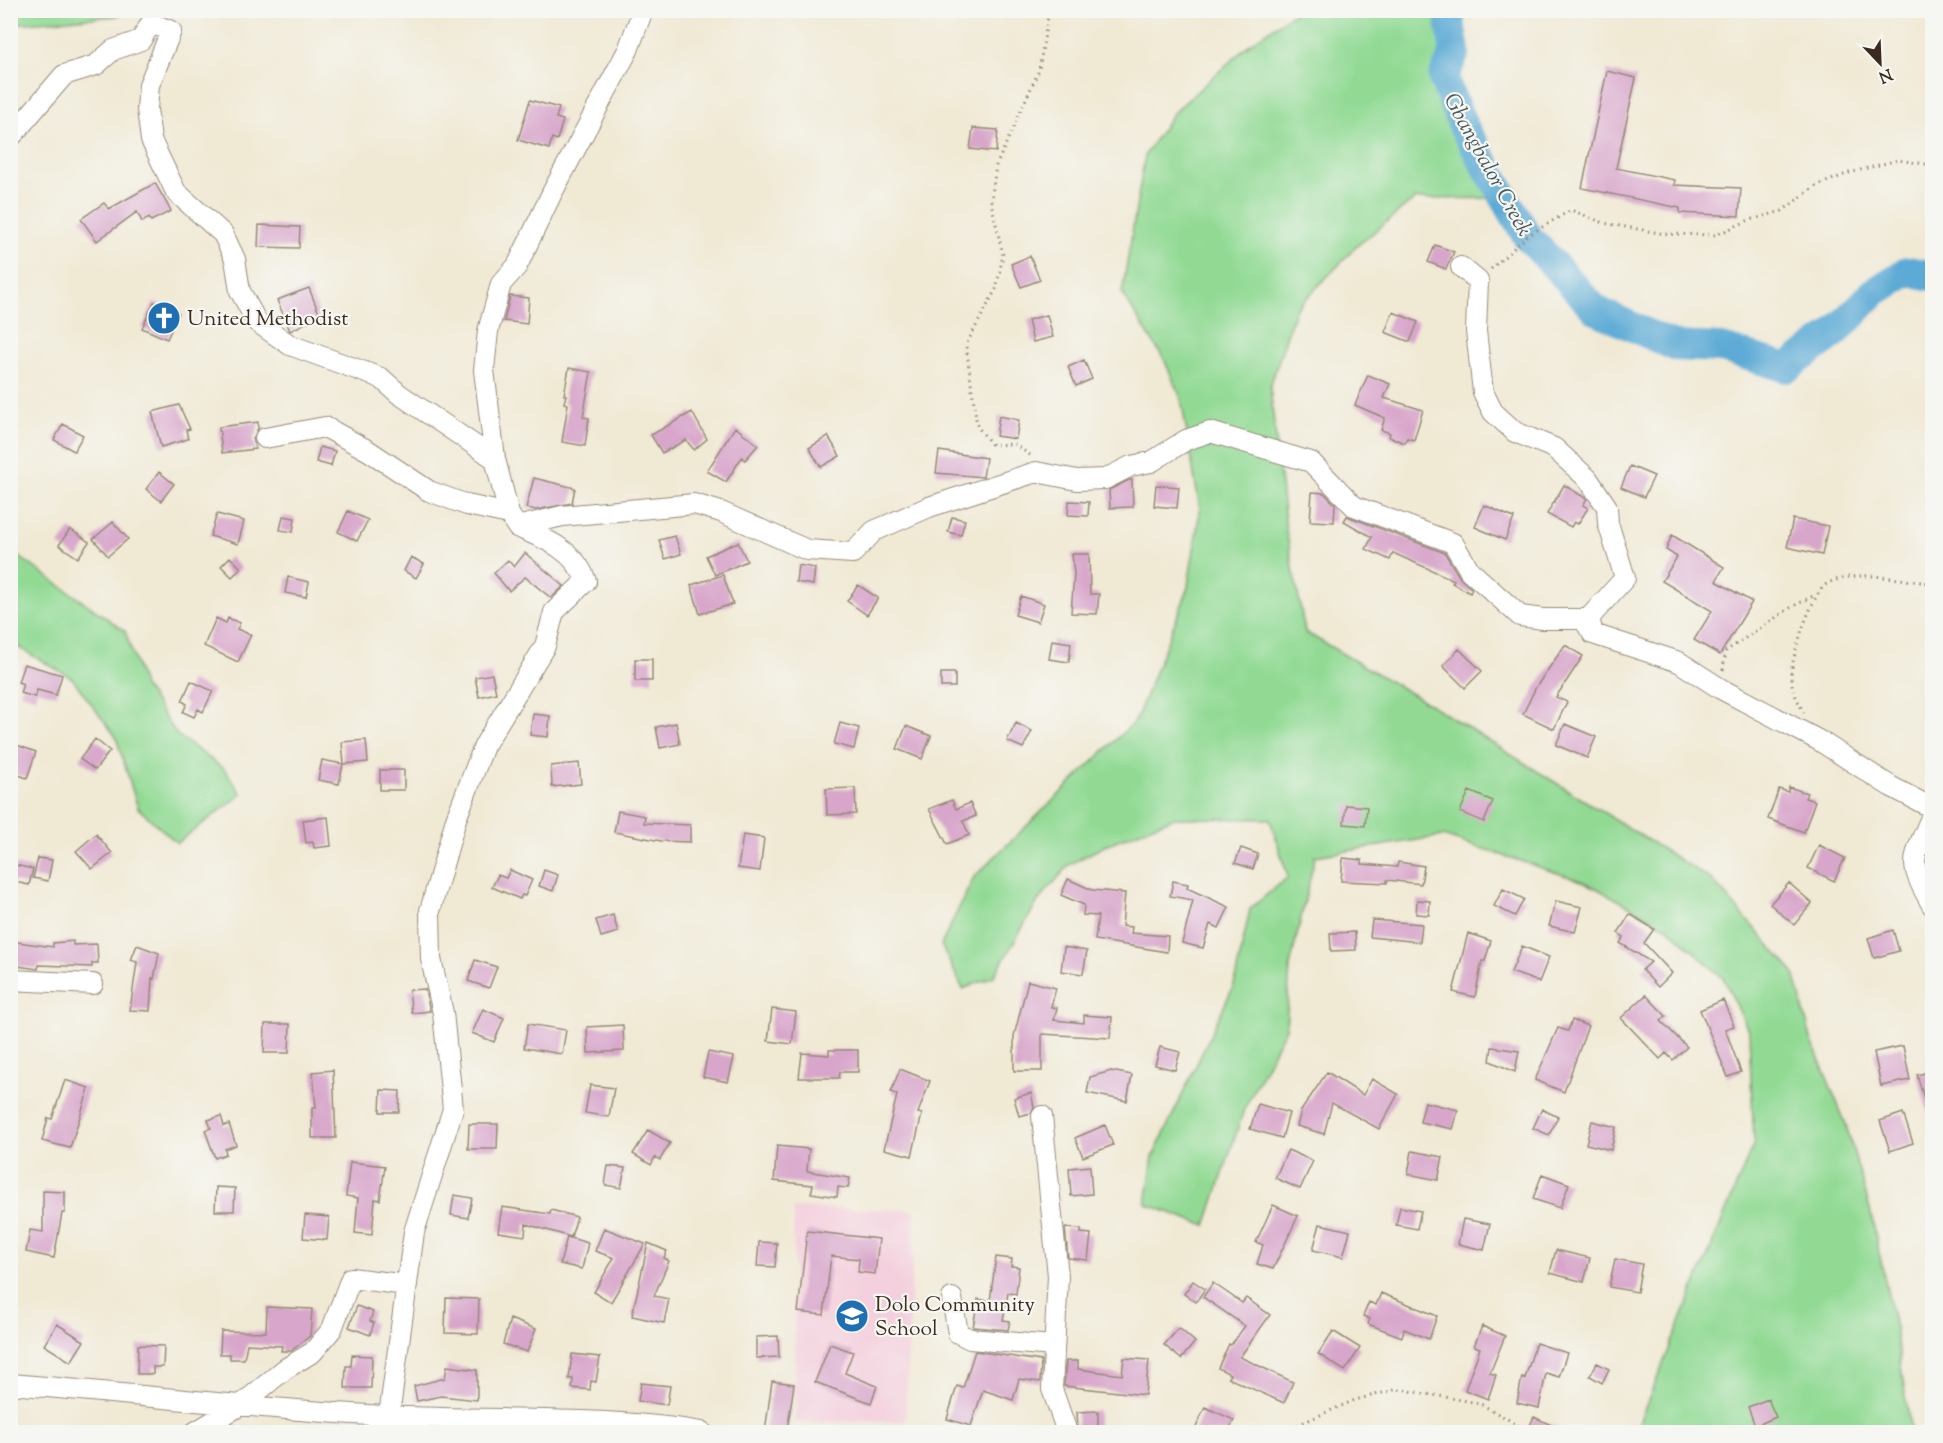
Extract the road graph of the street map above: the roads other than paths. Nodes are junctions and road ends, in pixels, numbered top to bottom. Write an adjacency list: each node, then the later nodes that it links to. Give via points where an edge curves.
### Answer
1 (643, 10): 5 (street, via 628,50 517,266 501,284 488,331 484,370)
2 (10, 138): 5 (street, via 64,75 96,65 113,50 141,40 151,23 171,31 149,85 147,109 152,140 176,192 223,234 235,259 240,291 257,322 290,345 381,378)
3 (1461, 267): 7 (street, via 1478,281 1476,331 1483,392 1493,412 1515,432 1554,448 1588,479 1607,507 1625,578 1589,618)
4 (265, 438): 6 (street, via 325,427 429,491)
5 (495, 459): 6 (street)
6 (513, 520): 7 (street, via 694,504 807,550 853,553 874,531 929,507 1036,472 1077,480 1105,479 1131,466 1151,462 1186,440 1210,432 1311,462 1354,506 1453,543 1470,571 1520,616 1583,619); 14 (street, via 557,544 580,566 586,581 554,612 544,646 484,746 456,819 430,911 431,959 444,1013 453,1109 414,1232)
7 (1593, 634): 8 (street, via 1679,662)
8 (1932, 808)
9 (1932, 815): 10 (street, via 1913,864)
10 (1932, 904)
11 (10, 980): 12 (street)
12 (93, 984)
13 (1042, 1116): 16 (street, via 1058,1276)
14 (407, 1285): 18 (street, via 351,1278 332,1329 313,1352); 19 (street)
15 (952, 1298): 16 (street, via 957,1333 970,1339)
16 (1053, 1346): 22 (street, via 1052,1389)
17 (10, 1384): 18 (street)
18 (241, 1405): 19 (street); 20 (street)
19 (389, 1416): 21 (street, via 550,1420)
20 (195, 1432)
21 (702, 1432)
22 (1067, 1432)

